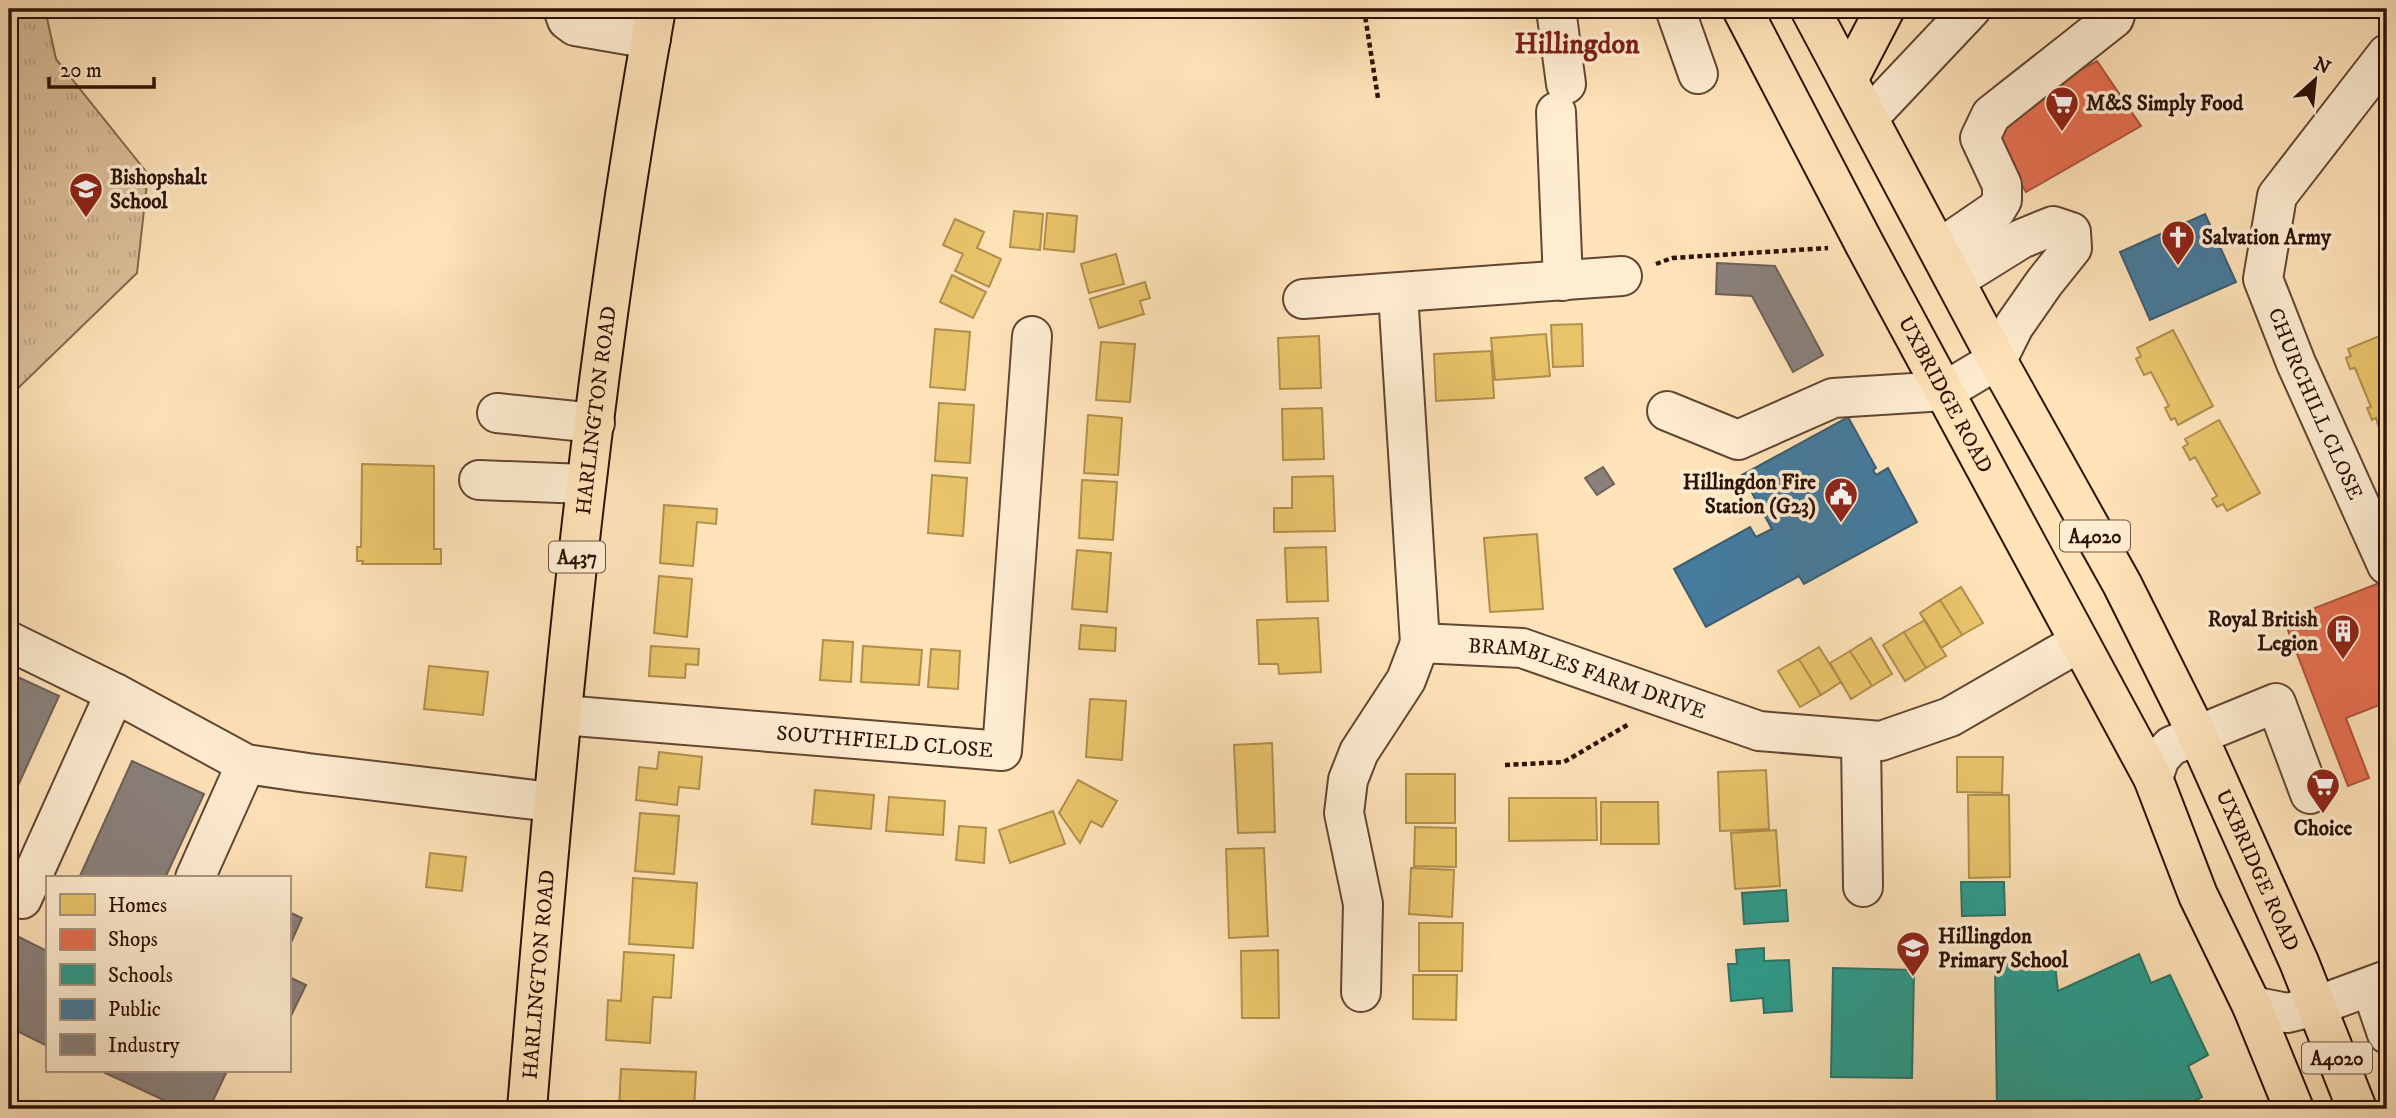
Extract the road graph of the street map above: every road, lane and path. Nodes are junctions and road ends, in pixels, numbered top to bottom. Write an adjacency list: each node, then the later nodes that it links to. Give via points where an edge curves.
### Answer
1 (563, 9): 10 (street, via 575,26)
2 (1364, 9): 14 (path)
3 (1556, 9): 19 (street)
4 (1675, 9): 12 (street)
5 (1742, 9): 16 (main road, UXBRIDGE ROAD / A4020)
6 (1810, 9): 13 (main road, UXBRIDGE ROAD / A4020)
7 (1885, 9): 13 (main road)
8 (1971, 9): 15 (street)
9 (2117, 9): 17 (street, via 2114,18 1991,115 1980,138 2002,185 2002,200)
10 (653, 24): 27 (main road, HARLINGTON ROAD / A437)
11 (2387, 54): 30 (street, CHURCHILL CLOSE, via 2277,197 2263,279)
12 (1698, 74)
13 (1848, 80): 15 (main road, UXBRIDGE ROAD / A4020)
14 (1378, 98)
15 (1869, 117): 17 (main road, UXBRIDGE ROAD / A4020)
16 (1865, 245): 18 (path, via 1672,258); 24 (main road, UXBRIDGE ROAD / A4020)
17 (1947, 265): 23 (main road, UXBRIDGE ROAD / A4020); 23 (street, via 2053,226 2071,232 2072,248 2014,326)
18 (1622, 276): 19 (street)
19 (1563, 281): 20 (street)
20 (1398, 293): 21 (street); 32 (street)
21 (1303, 299)
22 (1032, 336): 36 (street, SOUTHFIELD CLOSE, via 1002,751)
23 (1997, 360): 24 (street); 37 (main road, UXBRIDGE ROAD / A4020, via 2122,584)
24 (1945, 391): 25 (street, via 1833,398 1738,440); 33 (main road, UXBRIDGE ROAD / A4020)
25 (1667, 411)
26 (498, 413): 27 (street)
27 (594, 423): 29 (main road, HARLINGTON ROAD / A437)
28 (479, 480): 29 (street)
29 (585, 484): 36 (main road, HARLINGTON ROAD / A437)
30 (2387, 565)
31 (9, 641): 34 (street)
32 (1420, 643): 35 (street, BRAMBLES FARM DRIVE, via 1522,648); 48 (street, via 1406,680 1359,752 1348,780 1343,813 1363,904)
33 (2078, 643): 38 (street, BRAMBLES FARM DRIVE, via 1950,717 1881,741); 41 (main road, UXBRIDGE ROAD / A4020)
34 (115, 693): 39 (street); 46 (street)
35 (1668, 699): 38 (street, BRAMBLES FARM DRIVE, via 1759,731); 40 (path, via 1564,762)
36 (562, 715): 43 (main road, HARLINGTON ROAD / A437)
37 (2197, 734): 41 (street, via 2171,746); 42 (street, via 2276,703); 50 (main road, UXBRIDGE ROAD / A4020)
38 (1861, 740): 45 (street)
39 (246, 764): 43 (street); 44 (street)
40 (1505, 765)
41 (2152, 778): 49 (main road, UXBRIDGE ROAD / A4020, via 2198,895)
42 (2310, 794)
43 (552, 802): 52 (main road, HARLINGTON ROAD / A437)
44 (196, 876)
45 (1863, 887)
46 (26, 901)
47 (2379, 984): 50 (street); 51 (street)
48 (1361, 992)
49 (2252, 1006): 50 (street, via 2287,1013); 53 (main road, UXBRIDGE ROAD / A4020)
50 (2316, 1006): 54 (main road, UXBRIDGE ROAD / A4020)
51 (2387, 1034)
52 (527, 1109)
53 (2294, 1109)
54 (2357, 1109)

